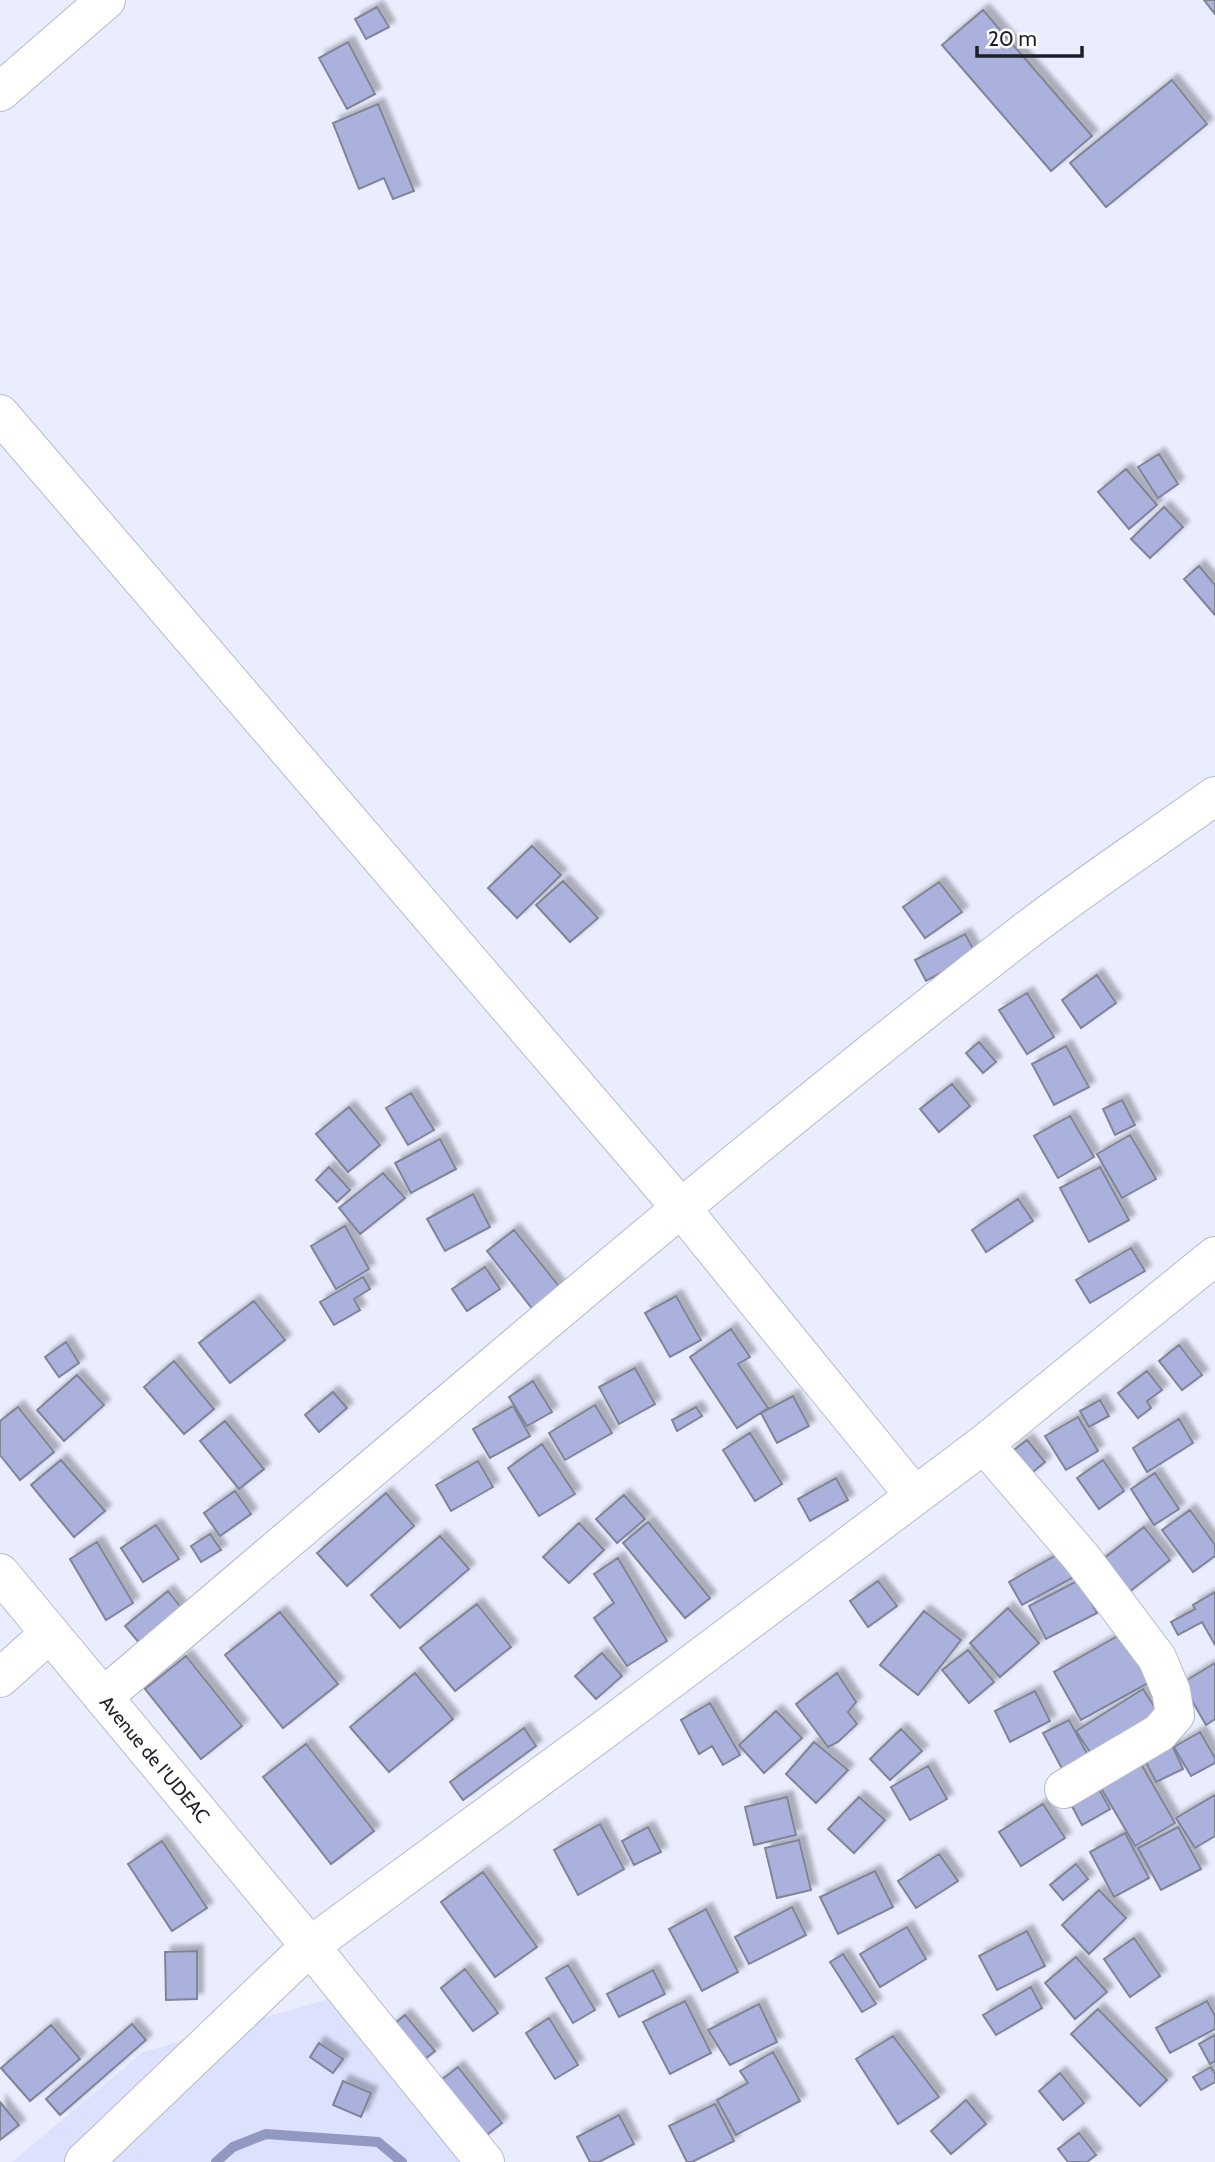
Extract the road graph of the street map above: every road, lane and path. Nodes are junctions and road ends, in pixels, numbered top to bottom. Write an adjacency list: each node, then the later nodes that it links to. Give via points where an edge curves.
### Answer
1 (106, 0): 2 (street)
2 (0, 92)
3 (0, 414): 5 (street)
4 (1215, 796): 5 (street, via 1025,932)
5 (681, 1208): 8 (street); 12 (street)
6 (1215, 1256): 7 (street)
7 (984, 1444): 8 (street); 13 (street, via 1081,1557 1157,1658 1171,1691 1175,1715 1159,1733)
8 (914, 1495): 14 (street)
9 (0, 1573): 10 (street, Avenue de I'UDEAC)
10 (50, 1633): 11 (street); 12 (street, Avenue de I'UDEAC)
11 (0, 1678)
12 (103, 1697): 14 (street, Avenue de I'UDEAC)
13 (1064, 1790)
14 (310, 1946): 15 (street); 16 (street, Avenue de I'UDEAC)
15 (84, 2162)
16 (485, 2162)

